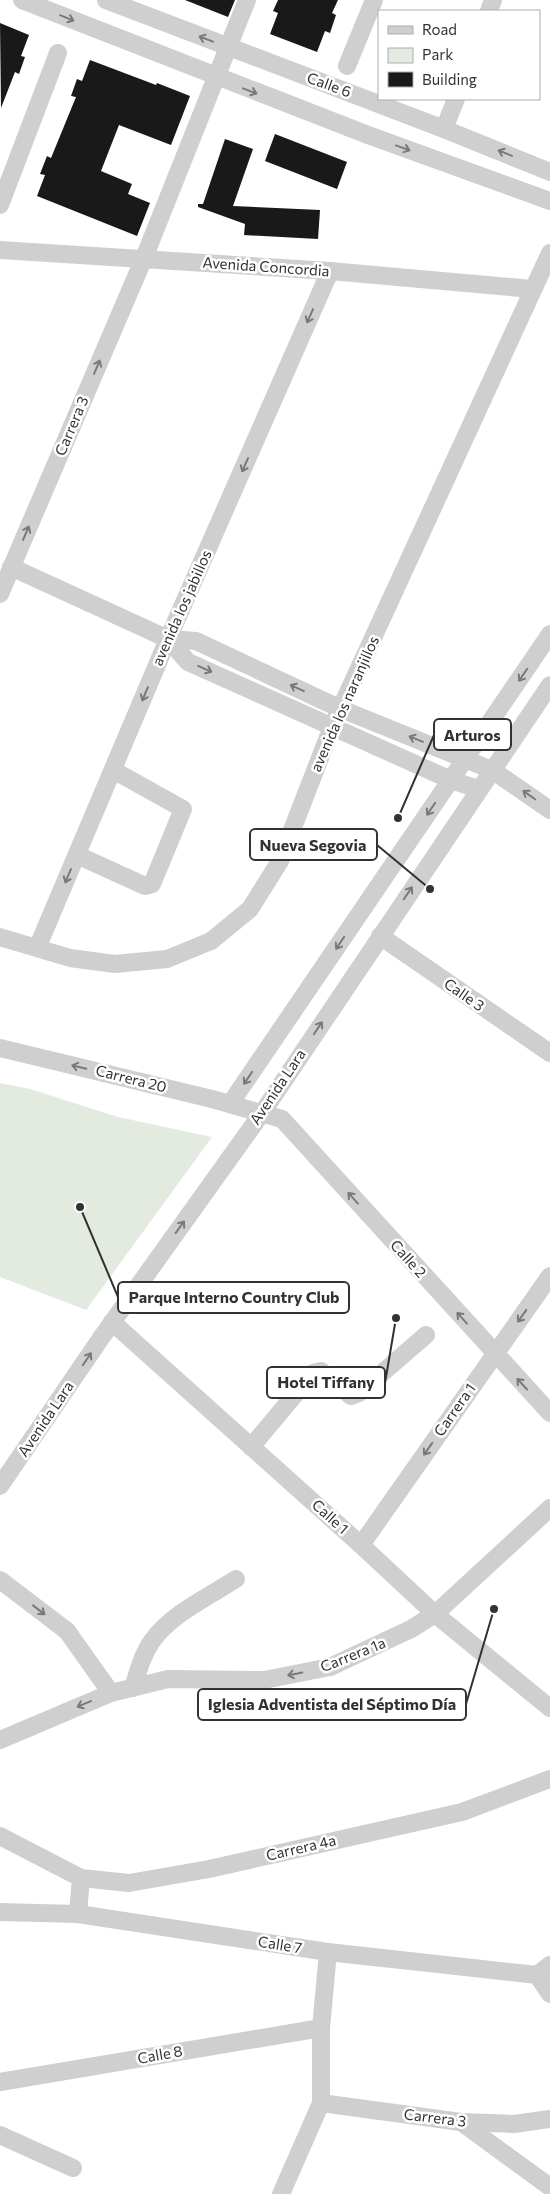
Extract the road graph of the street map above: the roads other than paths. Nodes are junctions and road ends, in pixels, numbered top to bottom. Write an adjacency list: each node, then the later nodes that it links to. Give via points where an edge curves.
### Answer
1 (22, 0): 8 (street, one-way to 8)
2 (106, 0): 5 (street, Calle 6, one-way to 2)
3 (248, 0): 5 (street, Carrera 3)
4 (374, 0): 7 (street)
5 (228, 48): 8 (street, Carrera 3); 10 (street, Calle 6)
6 (58, 53): 13 (street)
7 (347, 66)
8 (217, 78): 12 (street, one-way to 12); 16 (street, Carrera 3)
9 (456, 100): 10 (street)
10 (444, 129): 11 (street, Calle 6, one-way to 10)
11 (550, 172)
12 (550, 201)
13 (0, 205)
14 (0, 250): 16 (street, Avenida Concordia)
15 (550, 253): 18 (street, avenida los naranjillos)
16 (144, 258): 17 (street, Avenida Concordia); 19 (street, Carrera 3, one-way to 16)
17 (330, 272): 18 (street, Avenida Concordia); 22 (street, avenida los jabillos, one-way to 22)
18 (532, 289): 24 (street, avenida los naranjillos)
19 (11, 567): 20 (street, Carrera 3); 22 (street)
20 (0, 594)
21 (550, 634): 26 (street, Avenida Lara, one-way to 26)
22 (168, 639): 24 (street, one-way to 22, via 196,641); 25 (street, one-way to 25, via 188,662); 27 (street, avenida los jabillos, one-way to 27)
23 (550, 685): 28 (street, Avenida Lara)
24 (341, 709): 25 (street, avenida los naranjillos); 26 (street, one-way to 24)
25 (332, 727): 29 (street); 35 (street, avenida los naranjillos, via 280,861 250,909 211,941 167,959 114,964 70,958)
26 (465, 759): 28 (street); 29 (street, Avenida Lara)
27 (113, 770): 32 (street, avenida los jabillos); 32 (street, via 182,807 166,852 152,884 145,886)
28 (492, 770): 30 (street, Avenida Lara); 31 (street, one-way to 28)
29 (451, 780): 30 (street); 38 (street, Avenida Lara, one-way to 38)
30 (478, 789): 33 (street, Avenida Lara, one-way to 30)
31 (550, 810)
32 (77, 855): 35 (street, avenida los jabillos, one-way to 35)
33 (380, 936): 37 (street, Calle 3); 39 (street, Avenida Lara, one-way to 33)
34 (0, 937): 35 (street, avenida los naranjillos)
35 (38, 946)
36 (0, 1048): 38 (street, Carrera 20, one-way to 36)
37 (550, 1053)
38 (230, 1104): 39 (street, Carrera 20)
39 (262, 1112): 41 (street, Avenida Lara, one-way to 39); 43 (street, Calle 2, one-way to 39, via 282,1119)
40 (550, 1276): 43 (street, Carrera 1, one-way to 43)
41 (112, 1322): 45 (street, Calle 1); 46 (street, Avenida Lara, one-way to 41)
42 (426, 1335): 45 (street, via 359,1393 351,1396 321,1371 313,1372)
43 (495, 1354): 44 (street, Calle 2, one-way to 43); 48 (street, Carrera 1, one-way to 48)
44 (550, 1413)
45 (251, 1447): 48 (street, Calle 1)
46 (0, 1486)
47 (550, 1508): 51 (street, Carrera 1a)
48 (361, 1545): 51 (street, Calle 1)
49 (236, 1579): 52 (street, via 170,1622 152,1640)
50 (0, 1580): 53 (street, one-way to 53, via 67,1632)
51 (435, 1614): 52 (street, Carrera 1a, one-way to 52, via 411,1629 330,1667 264,1680 168,1679); 54 (street, Calle 1)
52 (132, 1688): 53 (street, Carrera 1a)
53 (111, 1693): 55 (street, Carrera 1a, one-way to 55)
54 (550, 1708)
55 (0, 1740)
56 (550, 1779): 58 (street, Carrera 4a, via 462,1812 209,1869 129,1882)
57 (0, 1836): 58 (street)
58 (81, 1878): 60 (street)
59 (0, 1912): 60 (street, Calle 7)
60 (78, 1914): 61 (street, Calle 7)
61 (328, 1952): 62 (street, Calle 7); 64 (street)
62 (544, 1970): 63 (street, Calle 7)
63 (550, 1994)
64 (321, 2028): 65 (street, Calle 8); 66 (street)
65 (0, 2082)
66 (321, 2103): 68 (street, Carrera 3); 72 (street)
67 (550, 2118): 68 (street, Carrera 3, via 514,2124)
68 (461, 2122): 71 (street)
69 (0, 2135): 70 (street)
70 (73, 2168)
71 (550, 2188)
72 (281, 2194)

